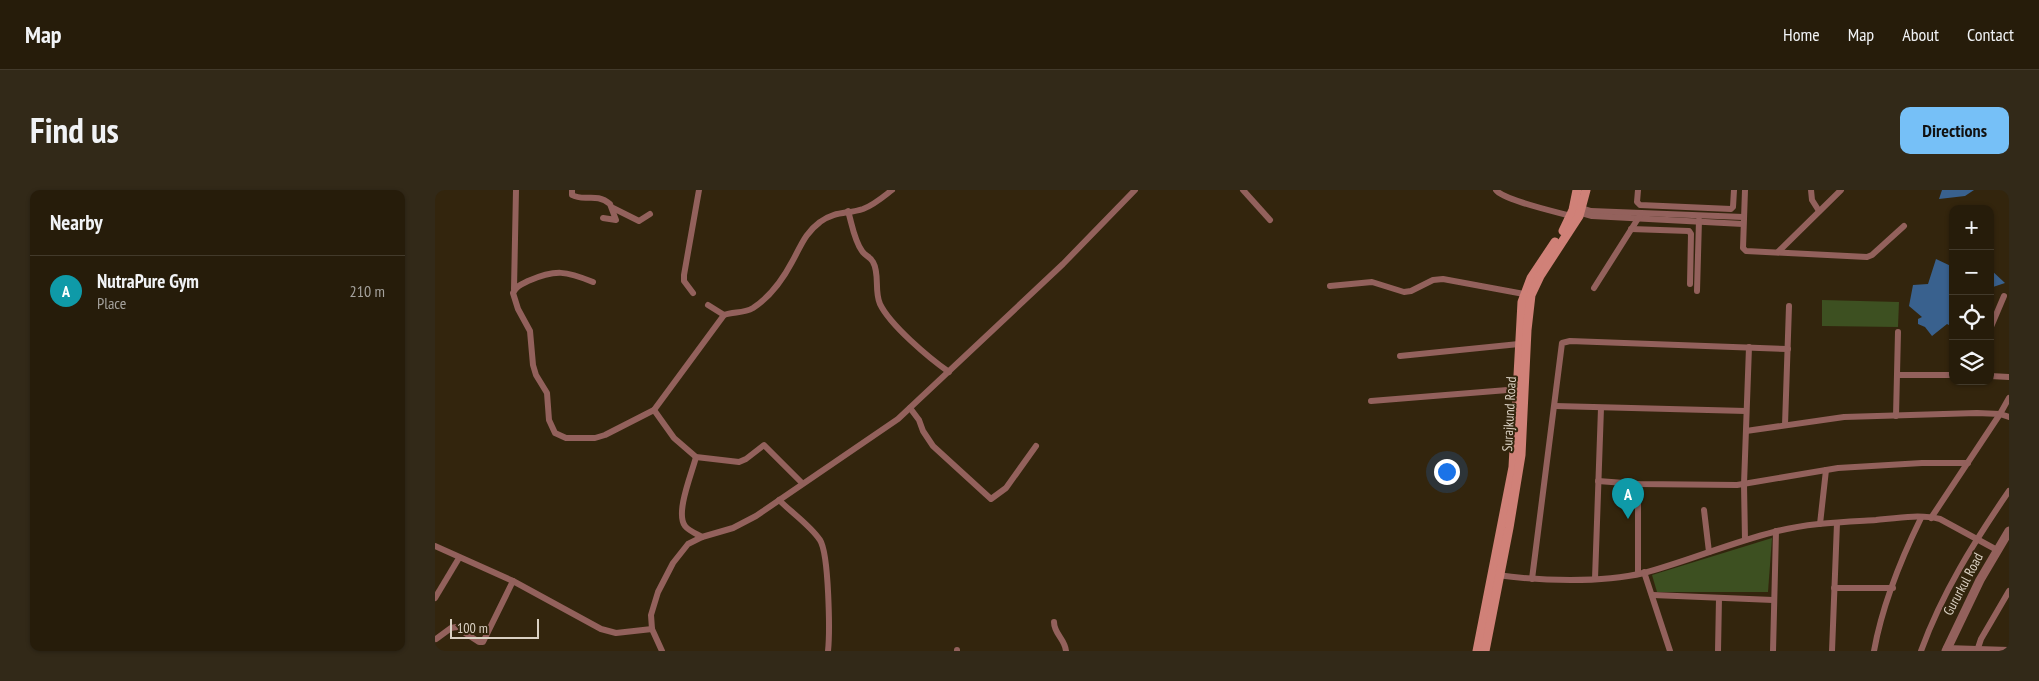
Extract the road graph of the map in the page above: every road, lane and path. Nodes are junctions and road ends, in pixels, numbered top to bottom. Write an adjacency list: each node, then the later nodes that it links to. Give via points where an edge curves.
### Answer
1 (515, 190): 36 (street)
2 (572, 190): 15 (street, via 573,196 598,197)
3 (699, 190): 38 (street, via 683,275)
4 (892, 190): 17 (street, via 865,208)
5 (1135, 190): 50 (street, via 1063,264)
6 (1243, 190): 25 (street)
7 (1496, 190): 18 (street, via 1517,201)
8 (1577, 190): 18 (main road, Surajkund Road)
9 (1586, 190): 18 (main road, Surajkund Road)
10 (1638, 190): 16 (street, via 1639,205)
11 (1734, 190): 16 (street, via 1732,208)
12 (1745, 190): 27 (street)
13 (1811, 190): 19 (street, via 1812,200)
14 (1841, 190): 19 (street)
15 (613, 208): 20 (street, via 639,221); 23 (street, via 616,220)
16 (1677, 208): 21 (street)
17 (848, 211): 43 (street, via 826,218 808,232 779,284 763,300 745,312); 50 (street, via 861,250 873,262 882,306 918,347)
18 (1576, 211): 22 (street); 39 (main road, Surajkund Road, via 1531,278); 55 (main road, Surajkund Road, via 1531,295)
19 (1819, 211): 31 (street)
20 (650, 214)
21 (1676, 215): 22 (street); 24 (street)
22 (1639, 216): 26 (street); 29 (street)
23 (603, 218)
24 (1699, 219): 26 (street); 27 (street); 37 (street)
25 (1270, 220)
26 (1685, 221): 30 (street)
27 (1743, 221): 31 (street, via 1744,250)
28 (1904, 226): 31 (street, via 1867,257)
29 (1631, 229): 30 (street); 35 (street)
30 (1684, 231): 33 (street, via 1691,234)
31 (1778, 252)
32 (593, 282): 36 (street, via 567,272 555,272)
33 (1690, 284)
34 (1330, 286): 39 (street, via 1373,282 1404,292 1443,279)
35 (1594, 288)
36 (514, 290): 61 (street, via 515,301 530,331 533,365 547,393 549,420 555,433 567,438 595,438)
37 (1697, 291)
38 (693, 293)
39 (1524, 294): 46 (main road, Surajkund Road)
40 (2004, 296): 44 (street)
41 (709, 305): 43 (street)
42 (1789, 306): 48 (street)
43 (724, 315): 61 (street)
44 (1994, 320)
45 (1898, 332): 51 (street)
46 (1519, 344): 49 (street); 55 (main road, Surajkund Road)
47 (1749, 347): 48 (street); 58 (street, via 1567,341 1561,345); 62 (street)
48 (1788, 349): 66 (street)
49 (1400, 356)
50 (949, 372): 59 (street)
51 (1897, 375): 52 (street); 64 (street)
52 (1949, 375)
53 (1994, 376): 54 (street)
54 (2009, 377)
55 (1521, 389): 57 (street); 93 (main road, Surajkund Road)
56 (2009, 398): 63 (street)
57 (1371, 401)
58 (1555, 406): 60 (street); 94 (street)
59 (910, 408): 68 (street, via 933,446 991,499 1006,488); 73 (street, via 889,426)
60 (1601, 408): 62 (street); 72 (street)
61 (654, 410): 69 (street, via 674,438)
62 (1746, 411): 67 (street)
63 (2000, 414): 64 (street); 65 (street); 70 (street)
64 (1896, 416): 66 (street, via 1843,417)
65 (2009, 417)
66 (1785, 425): 67 (street)
67 (1746, 431): 75 (street)
68 (1036, 446)
69 (696, 457): 73 (street, via 739,462 764,445); 85 (street, via 681,513 687,528)
70 (1968, 463): 71 (street); 80 (street)
71 (1826, 470): 75 (street); 82 (street)
72 (1598, 481): 74 (street); 95 (street)
73 (802, 483): 77 (street)
74 (1639, 484): 75 (street); 92 (street)
75 (1744, 484): 87 (street)
76 (2009, 491): 86 (street)
77 (779, 500): 85 (street, via 733,528); 111 (street, via 824,548)
78 (1704, 510): 90 (street)
79 (1921, 518): 80 (street); 81 (street); 98 (street, via 1905,551)
80 (1931, 518): 86 (street, via 1946,521)
81 (1837, 523): 82 (street); 97 (street)
82 (1820, 524): 83 (street)
83 (1776, 531): 87 (street); 103 (street)
84 (2009, 531): 89 (street, Gururkul Road)
85 (702, 537): 105 (street, via 683,548 673,563 652,608)
86 (1977, 538): 89 (street); 120 (street, via 1937,611)
87 (1745, 540): 90 (street)
88 (435, 546): 91 (street)
89 (1997, 550): 107 (street, Gururkul Road)
90 (1709, 552): 92 (street)
91 (459, 558): 96 (street); 101 (street)
92 (1641, 573): 95 (street); 100 (street)
93 (1496, 575): 94 (street); 113 (main road, Surajkund Road); 114 (main road, Surajkund Road)
94 (1532, 579): 95 (street)
95 (1595, 579)
96 (513, 581): 105 (street, via 608,631); 106 (street, via 483,642 456,627)
97 (1834, 588): 98 (street); 118 (street)
98 (1893, 588): 119 (street)
99 (2009, 591): 108 (street)
100 (1653, 595): 102 (street); 115 (street)
101 (435, 598)
102 (1719, 598): 103 (street); 116 (street)
103 (1773, 600): 117 (street)
104 (1054, 622): 112 (street, via 1055,631)
105 (652, 629): 110 (street)
106 (436, 640)
107 (1946, 650): 108 (street)
108 (1977, 650): 109 (street)
109 (2009, 650)
110 (662, 651)
111 (828, 651)
112 (1066, 651)
113 (1477, 651)
114 (1485, 651)
115 (1670, 651)
116 (1718, 651)
117 (1773, 651)
118 (1832, 651)
119 (1874, 651)
120 (1921, 651)

